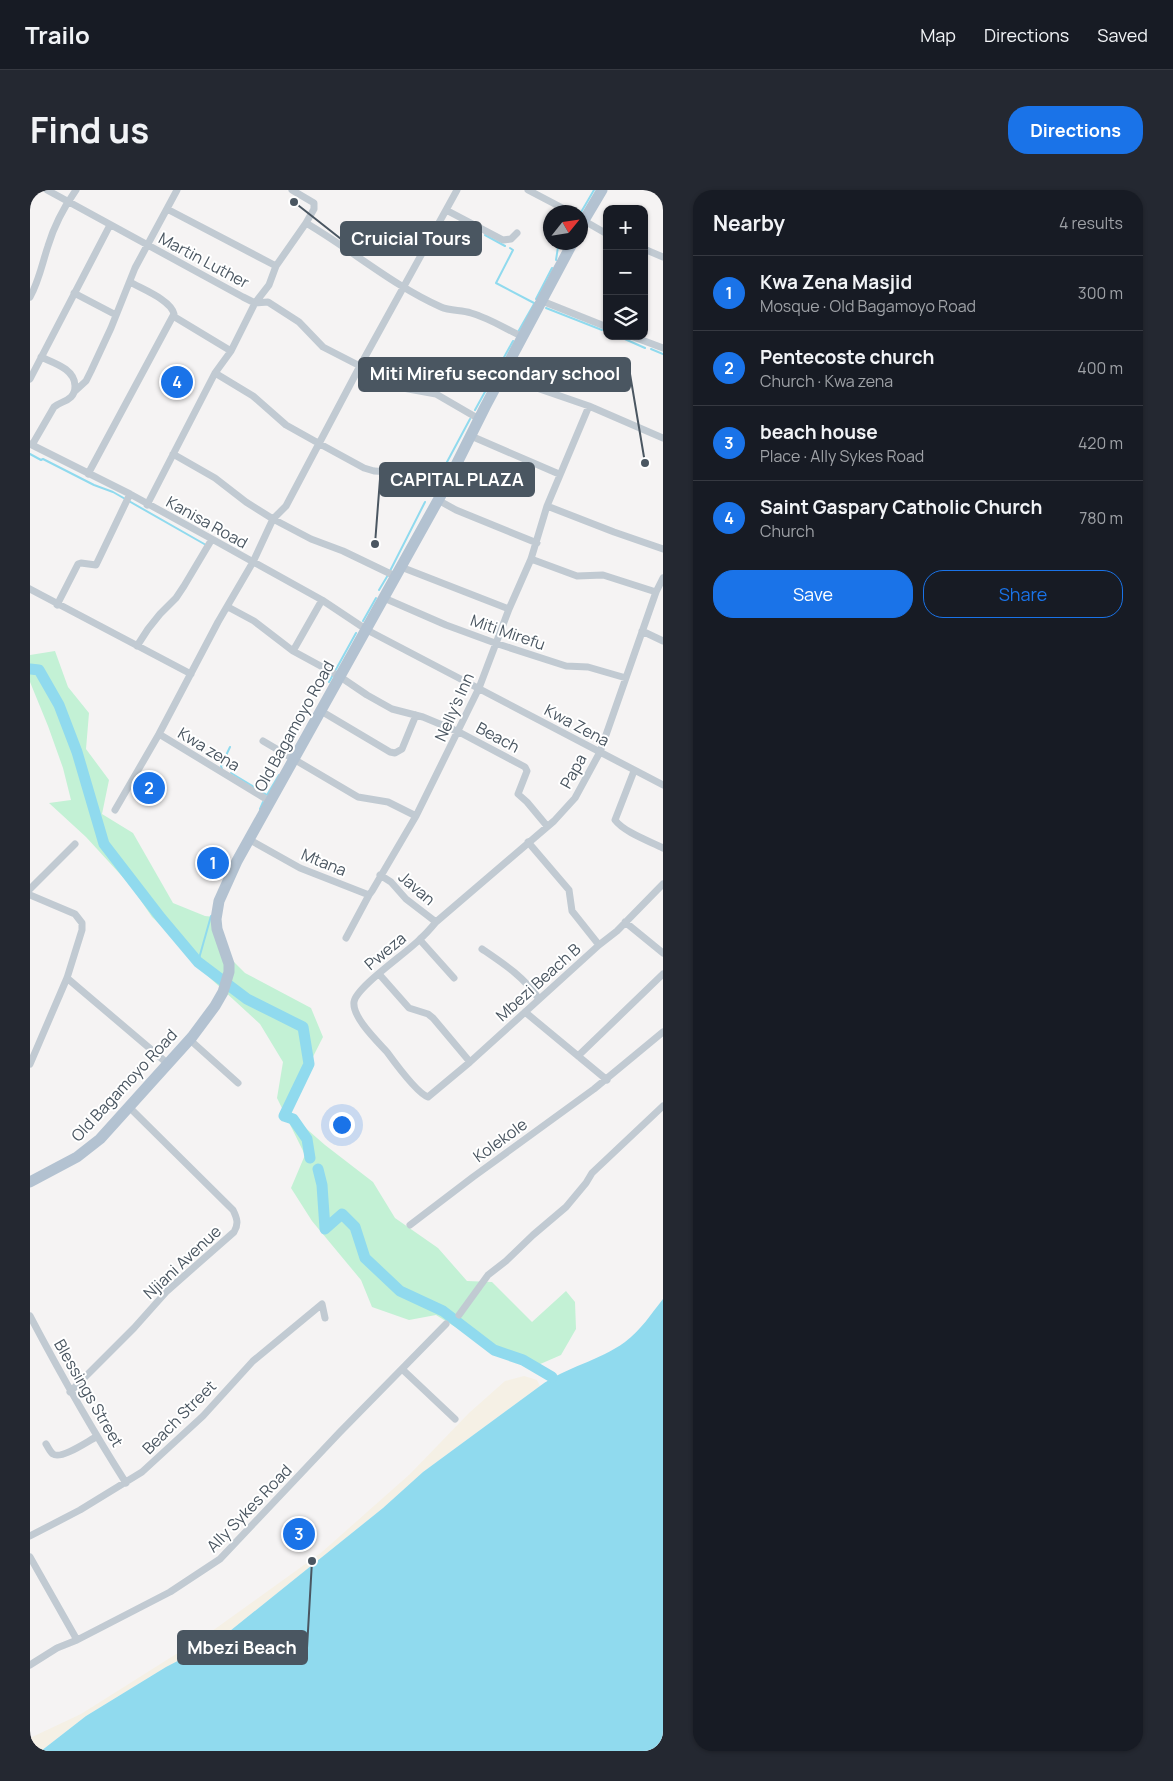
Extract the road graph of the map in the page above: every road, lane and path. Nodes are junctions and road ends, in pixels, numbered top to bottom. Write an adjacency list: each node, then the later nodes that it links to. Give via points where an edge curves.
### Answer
1 (47, 190): 8 (street, Martin Luther)
2 (76, 190): 8 (street)
3 (177, 190): 10 (street)
4 (292, 190): 13 (street, via 315,205)
5 (457, 190): 11 (street)
6 (528, 190): 9 (street)
7 (602, 190): 12 (main road)
8 (67, 202): 14 (street, Martin Luther); 26 (street)
9 (557, 205)
10 (167, 209): 18 (street); 22 (street)
11 (446, 210): 17 (street, via 503,240 511,239); 24 (street)
12 (588, 212)
13 (306, 224): 22 (street); 24 (street)
14 (110, 225): 18 (street, Martin Luther); 25 (street)
15 (588, 225): 16 (street)
16 (603, 232)
17 (517, 233)
18 (148, 246): 23 (street); 28 (street, Martin Luther)
19 (569, 250): 27 (main road, Old Bagamoyo Road)
20 (648, 251): 21 (street)
21 (663, 257)
22 (276, 266): 28 (street, via 270,285)
23 (130, 282): 29 (street); 30 (street, via 168,304)
24 (403, 287): 32 (street, via 442,308 470,312); 37 (street)
25 (74, 292): 29 (street); 36 (street)
26 (30, 297)
27 (542, 301): 31 (street); 32 (main road, Old Bagamoyo Road)
28 (255, 303): 35 (street); 37 (street, Martin Luther, via 268,302 299,322 323,347)
29 (116, 316): 41 (street, via 86,381)
30 (173, 316): 35 (street); 49 (street)
31 (603, 325)
32 (523, 337): 39 (main road, Old Bagamoyo Road)
33 (642, 340): 34 (street)
34 (663, 348)
35 (231, 351): 38 (street)
36 (41, 357): 40 (street); 41 (street, via 73,376)
37 (360, 366): 43 (street, Martin Luther, via 403,388 436,394); 46 (street)
38 (216, 373): 46 (street, via 253,396 286,426); 48 (street)
39 (502, 376): 42 (street); 43 (main road, Old Bagamoyo Road)
40 (30, 379)
41 (74, 392): 47 (street, via 67,401 54,407)
42 (589, 406): 45 (street); 50 (street, Nelly's Inn)
43 (479, 418): 44 (main road, Old Bagamoyo Road)
44 (470, 436): 50 (street); 52 (main road, Old Bagamoyo Road)
45 (663, 438)
46 (320, 444): 52 (street, via 364,468 392,472); 55 (street, via 286,506)
47 (31, 445): 49 (street, Kanisa Road)
48 (173, 454): 53 (street); 55 (street, via 220,481)
49 (88, 474): 51 (street, Kanisa Road)
50 (559, 474): 54 (street, Nelly's Inn)
51 (130, 494): 53 (street, Kanisa Road); 67 (street, via 98,563 76,566)
52 (439, 498): 57 (street, via 456,510); 61 (main road, Old Bagamoyo Road)
53 (147, 505): 56 (street, Kanisa Road)
54 (547, 506): 57 (street, Nelly's Inn); 58 (street)
55 (273, 520): 60 (street); 61 (street, via 311,539)
56 (212, 540): 60 (street, Kanisa Road); 74 (street, via 176,598)
57 (537, 542): 59 (street, Nelly's Inn)
58 (663, 549)
59 (531, 559): 64 (street, via 577,576 603,575); 69 (street, Nelly's Inn)
60 (253, 562): 66 (street, Kanisa Road); 68 (street)
61 (398, 571): 65 (main road, Old Bagamoyo Road); 69 (street)
62 (663, 578): 64 (street, Papa)
63 (30, 590): 67 (street)
64 (656, 592): 71 (street, Papa)
65 (384, 598): 70 (main road, Old Bagamoyo Road); 73 (street, Miti Mirefu)
66 (322, 600): 70 (street, Kanisa Road); 75 (street)
67 (57, 605): 74 (street)
68 (228, 607): 75 (street, Beach, via 254,621); 76 (street)
69 (509, 609): 73 (street, Nelly's Inn)
70 (367, 630): 77 (main road, Old Bagamoyo Road); 79 (street)
71 (642, 631): 72 (street); 78 (street, Papa)
72 (663, 641)
73 (495, 643): 78 (street, Miti Mirefu, via 566,666 588,667); 79 (street, Nelly's Inn)
74 (137, 646): 76 (street)
75 (293, 651): 77 (street, Beach)
76 (191, 674): 83 (street)
77 (339, 676): 80 (main road, Old Bagamoyo Road); 81 (street, Beach, via 392,709)
78 (626, 678): 85 (street, Papa)
79 (479, 688): 82 (street, Nelly's Inn); 85 (street, Kwa Zena)
80 (321, 711): 81 (street, via 395,753 402,749); 86 (main road, Old Bagamoyo Road)
81 (416, 715): 82 (street, Beach)
82 (458, 732): 91 (street, Nelly's Inn); 92 (street, Beach, via 525,767 518,794)
83 (159, 734): 89 (street, Kwa zena); 90 (street)
84 (263, 741): 86 (street)
85 (600, 752): 87 (street, Kwa Zena); 92 (street, Papa, via 576,798)
86 (295, 760): 89 (main road, Old Bagamoyo Road); 91 (street, via 358,797 388,802)
87 (634, 771): 88 (street, Kwa Zena); 96 (street, via 614,820)
88 (663, 785)
89 (271, 802): 93 (main road, Old Bagamoyo Road)
90 (115, 810)
91 (416, 816): 97 (street, Nelly's Inn)
92 (548, 826): 94 (street, Papa)
93 (250, 840): 101 (street, Mtana, via 300,868); 116 (main road, Old Bagamoyo Road, via 219,901 216,919 230,964 229,972 215,1006)
94 (528, 842): 102 (street, Pweza); 106 (street, via 569,890 572,911)
95 (75, 844): 99 (street)
96 (663, 848)
97 (380, 875): 101 (street); 102 (street, Javan)
98 (663, 884): 103 (street, Mbezi Beach B)
99 (30, 890)
100 (30, 895): 111 (street, via 75,914 82,923 82,935)
101 (369, 895): 104 (street)
102 (436, 922): 105 (street, Pweza)
103 (625, 922): 106 (street, Mbezi Beach B); 108 (street)
104 (346, 938)
105 (420, 940): 109 (street, Pweza); 112 (street)
106 (599, 945): 113 (street, Mbezi Beach B)
107 (482, 949): 113 (street, via 524,979)
108 (663, 953)
109 (379, 974): 120 (street, via 409,1008 433,1018); 124 (street, Pweza, via 357,994 355,1010 363,1024)
110 (663, 974): 118 (street)
111 (67, 978): 117 (street); 119 (street)
112 (454, 978)
113 (539, 999): 114 (street, Mbezi Beach B)
114 (525, 1012): 118 (street); 120 (street, Mbezi Beach B)
115 (663, 1032): 122 (street, Kolekole)
116 (189, 1039): 119 (main road, Old Bagamoyo Road); 123 (street)
117 (34, 1045): 121 (street)
118 (578, 1056): 122 (street)
119 (167, 1062): 125 (main road, Old Bagamoyo Road)
120 (470, 1062): 124 (street, Mbezi Beach B)
121 (30, 1064)
122 (607, 1080): 128 (street, Kolekole)
123 (238, 1084)
124 (428, 1097)
125 (128, 1106): 127 (main road, Old Bagamoyo Road, via 90,1148); 134 (street, Njiani Avenue, via 233,1210 237,1228 167,1291)
126 (663, 1106): 129 (street, via 592,1172 566,1207 488,1275)
127 (30, 1182)
128 (410, 1225)
129 (459, 1315)
130 (30, 1316): 134 (street, Blessings Street)
131 (325, 1318): 138 (street, Beach Street, via 322,1304 258,1356 196,1423)
132 (446, 1324): 133 (street, Ally Sykes Road)
133 (402, 1369): 135 (street); 141 (street, Ally Sykes Road, via 220,1559 170,1592)
134 (70, 1392): 136 (street, Blessings Street)
135 (455, 1419)
136 (96, 1436): 137 (street, via 58,1456); 138 (street, Blessings Street)
137 (46, 1444)
138 (126, 1483): 139 (street, Beach Street)
139 (30, 1536)
140 (30, 1557): 141 (street)
141 (77, 1640): 142 (street, Ally Sykes Road)
142 (30, 1665)

